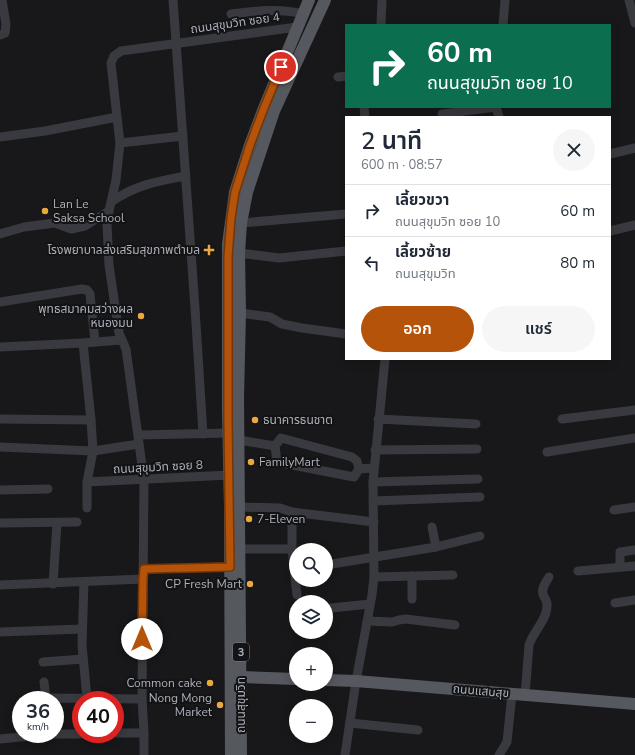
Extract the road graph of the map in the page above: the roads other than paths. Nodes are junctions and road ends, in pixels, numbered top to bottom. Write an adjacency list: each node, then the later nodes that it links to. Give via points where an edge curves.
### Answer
1 (2, 0): 14 (street, via 6,28 5,33)
2 (173, 0): 15 (street)
3 (309, 0): 9 (main road, ถนนสุขุมวิท / 3)
4 (325, 0): 27 (main road, ถนนสุขุมวิท / 3, via 274,111 247,192)
5 (382, 0): 11 (street)
6 (505, 0): 12 (street)
7 (629, 0): 10 (street)
8 (232, 14): 9 (street, via 272,10)
9 (303, 14): 13 (main road, ถนนสุขุมวิท / 3)
10 (635, 23)
11 (381, 24)
12 (503, 24)
13 (297, 27): 15 (street, ถนนสุขุมวิท ซอย 4); 47 (main road, ถนนสุขุมวิท / 3, via 250,145 234,198 228,244)
14 (0, 35)
15 (176, 43): 18 (street, ถนนสุขุมวิท ซอย 4, via 121,51 114,56 111,63); 19 (street)
16 (488, 108): 17 (street)
17 (442, 114)
18 (116, 117): 20 (street); 21 (street, ถนนสุขุมวิท ซอย 4)
19 (183, 136): 21 (street); 24 (street)
20 (0, 137)
21 (120, 143): 25 (street, ถนนสุขุมวิท ซอย 4)
22 (635, 148): 23 (street)
23 (611, 154)
24 (186, 176): 25 (street, via 135,188); 48 (street)
25 (110, 206): 30 (street, via 85,226 71,229 55,223 24,227); 36 (street, ถนนสุขุมวิท ซอย 4, via 107,225 109,265)
26 (345, 214): 27 (street)
27 (241, 223): 32 (main road, ถนนสุขุมวิท / 3)
28 (635, 225): 29 (street)
29 (611, 231)
30 (0, 234)
31 (345, 251): 32 (street, via 279,258)
32 (239, 253): 34 (main road, ถนนสุขุมวิท / 3)
33 (0, 302): 37 (street, via 88,290)
34 (240, 313): 35 (street, via 270,317 282,324 302,328); 51 (main road, ถนนสุขุมวิท / 3)
35 (345, 334)
36 (122, 340): 37 (street); 50 (street, ถนนสุขุมวิท ซอย 4, via 126,349)
37 (95, 342): 38 (street)
38 (84, 344): 39 (street); 45 (street)
39 (0, 347)
40 (385, 360): 42 (street)
41 (635, 410): 44 (street)
42 (378, 418): 46 (street); 56 (street)
43 (0, 419): 45 (street)
44 (562, 419)
45 (91, 420): 55 (street)
46 (476, 424)
47 (228, 433): 48 (street); 60 (main road, ถนนสุขุมวิท / 3)
48 (203, 434): 50 (street)
49 (635, 438): 57 (street)
50 (139, 439): 55 (street); 62 (street, ถนนสุขุมวิท ซอย 4)
51 (239, 440): 52 (street); 69 (main road, ถนนสุขุมวิท / 3)
52 (275, 446): 59 (street, via 281,438 352,457); 59 (street, via 277,462 354,478)
53 (0, 447): 55 (street)
54 (477, 449): 56 (street)
55 (93, 450): 63 (street)
56 (375, 450): 58 (street)
57 (546, 452)
58 (374, 468): 59 (street); 64 (street)
59 (359, 469)
60 (230, 475): 62 (street, ถนนสุขุมวิท ซอย 8); 88 (main road, ถนนสุขุมวิท / 3)
61 (478, 479): 64 (street)
62 (144, 480): 63 (street, ถนนสุขุมวิท ซอย 8); 90 (street, ถนนสุขุมวิท ซอย 4)
63 (87, 482): 71 (street)
64 (373, 482): 68 (street)
65 (48, 489): 66 (street)
66 (0, 490)
67 (480, 497): 68 (street)
68 (373, 501): 76 (street)
69 (239, 507): 73 (street, via 280,508); 82 (main road, ถนนสุขุมวิท / 3)
70 (635, 507): 72 (street)
71 (87, 508)
72 (614, 510)
73 (292, 512): 76 (street); 80 (street)
74 (0, 522): 77 (street)
75 (77, 522): 77 (street)
76 (374, 522): 85 (street)
77 (57, 523): 98 (street)
78 (432, 526): 81 (street)
79 (480, 536): 81 (street)
80 (292, 543)
81 (436, 547): 85 (street)
82 (240, 549): 83 (street); 113 (main road, ถนนสุขุมวิท / 3)
83 (289, 549)
84 (635, 550): 89 (street, via 620,552)
85 (373, 556): 86 (street); 94 (street)
86 (333, 564)
87 (635, 566): 89 (street)
88 (230, 567): 90 (street); 132 (main road, ถนนสุขุมวิท / 3)
89 (620, 567): 91 (street)
90 (144, 569): 96 (street, ถนนสุขุมวิท ซอย 4)
91 (578, 571)
92 (453, 575): 93 (street)
93 (412, 576): 94 (street); 102 (street)
94 (374, 577): 105 (street)
95 (549, 577): 121 (street, via 542,589 548,605 546,612 529,645)
96 (143, 579): 97 (street); 123 (street, ถนนสุขุมวิท ซอย 4)
97 (84, 582): 98 (street); 109 (street)
98 (53, 584): 99 (street)
99 (0, 585)
100 (296, 587): 101 (street)
101 (297, 595)
102 (412, 599)
103 (635, 600): 104 (street)
104 (615, 603)
105 (370, 604): 106 (street); 107 (street)
106 (333, 608)
107 (367, 621): 108 (street, via 406,620); 116 (street)
108 (455, 625)
109 (82, 629): 110 (street); 111 (street)
110 (0, 632)
111 (83, 659): 112 (street); 119 (street)
112 (43, 662)
113 (241, 677): 114 (main road); 133 (main road, ถนนสุขุมวิท / 3)
114 (289, 679)
115 (333, 680): 116 (main road, ถนนแสนสุข)
116 (356, 681): 120 (main road, ถนนแสนสุข); 125 (street)
117 (44, 682): 118 (street)
118 (45, 691)
119 (86, 691)
120 (512, 694): 121 (main road, ถนนแสนสุข); 135 (street, via 507,742)
121 (525, 695): 124 (main road, ถนนแสนสุข)
122 (124, 699): 123 (street)
123 (142, 699): 128 (street, ถนนสุขุมวิท ซอย 4)
124 (635, 704)
125 (350, 723): 126 (street); 134 (street)
126 (418, 730)
127 (124, 733): 128 (street)
128 (144, 733): 131 (street, ถนนสุขุมวิท ซอย 4)
129 (12, 738): 130 (street)
130 (0, 739)
131 (144, 755)
132 (231, 755)
133 (241, 755)
134 (345, 755)
135 (499, 755)

